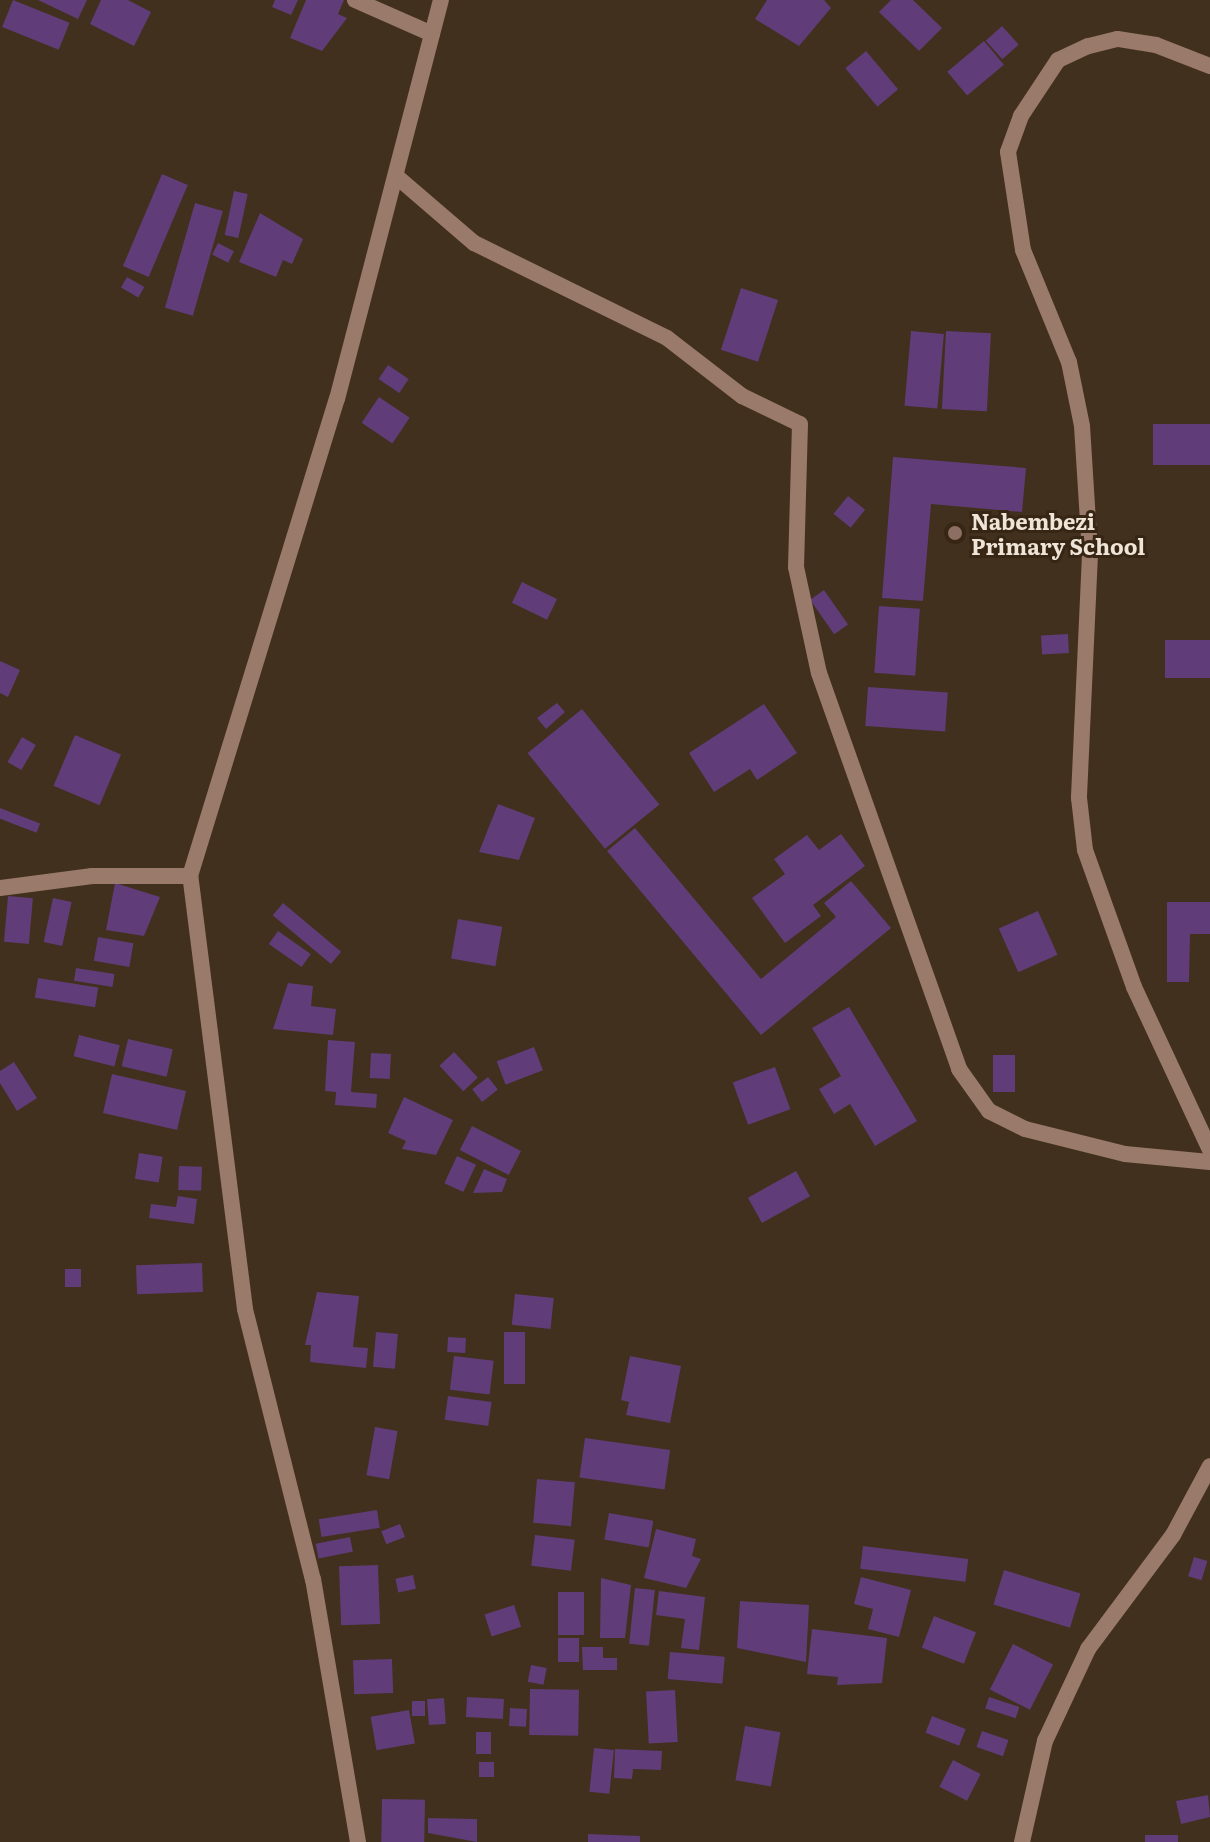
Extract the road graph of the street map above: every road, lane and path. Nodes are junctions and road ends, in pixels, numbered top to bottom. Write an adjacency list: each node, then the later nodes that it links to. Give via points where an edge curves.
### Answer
1 (355, 0): 3 (street)
2 (441, 0): 3 (street)
3 (432, 34): 5 (street)
4 (1210, 66): 8 (street, via 1156,45 1117,39 1088,46 1058,60 1021,116 1008,152 1023,250 1069,362 1082,426 1090,554 1080,783 1085,850 1134,987)
5 (396, 176): 6 (street, via 337,399 286,545); 9 (street, via 474,243 667,338 731,389 800,424 796,567 819,673 959,1069 989,1111 1025,1129 1125,1154)
6 (190, 876): 7 (street, via 92,876); 11 (street, via 245,1309 313,1580)
7 (0, 888)
8 (1210, 1150)
9 (1210, 1162)
10 (1210, 1466): 12 (street, via 1173,1535 1088,1649 1045,1741)
11 (358, 1842)
12 (1022, 1842)

